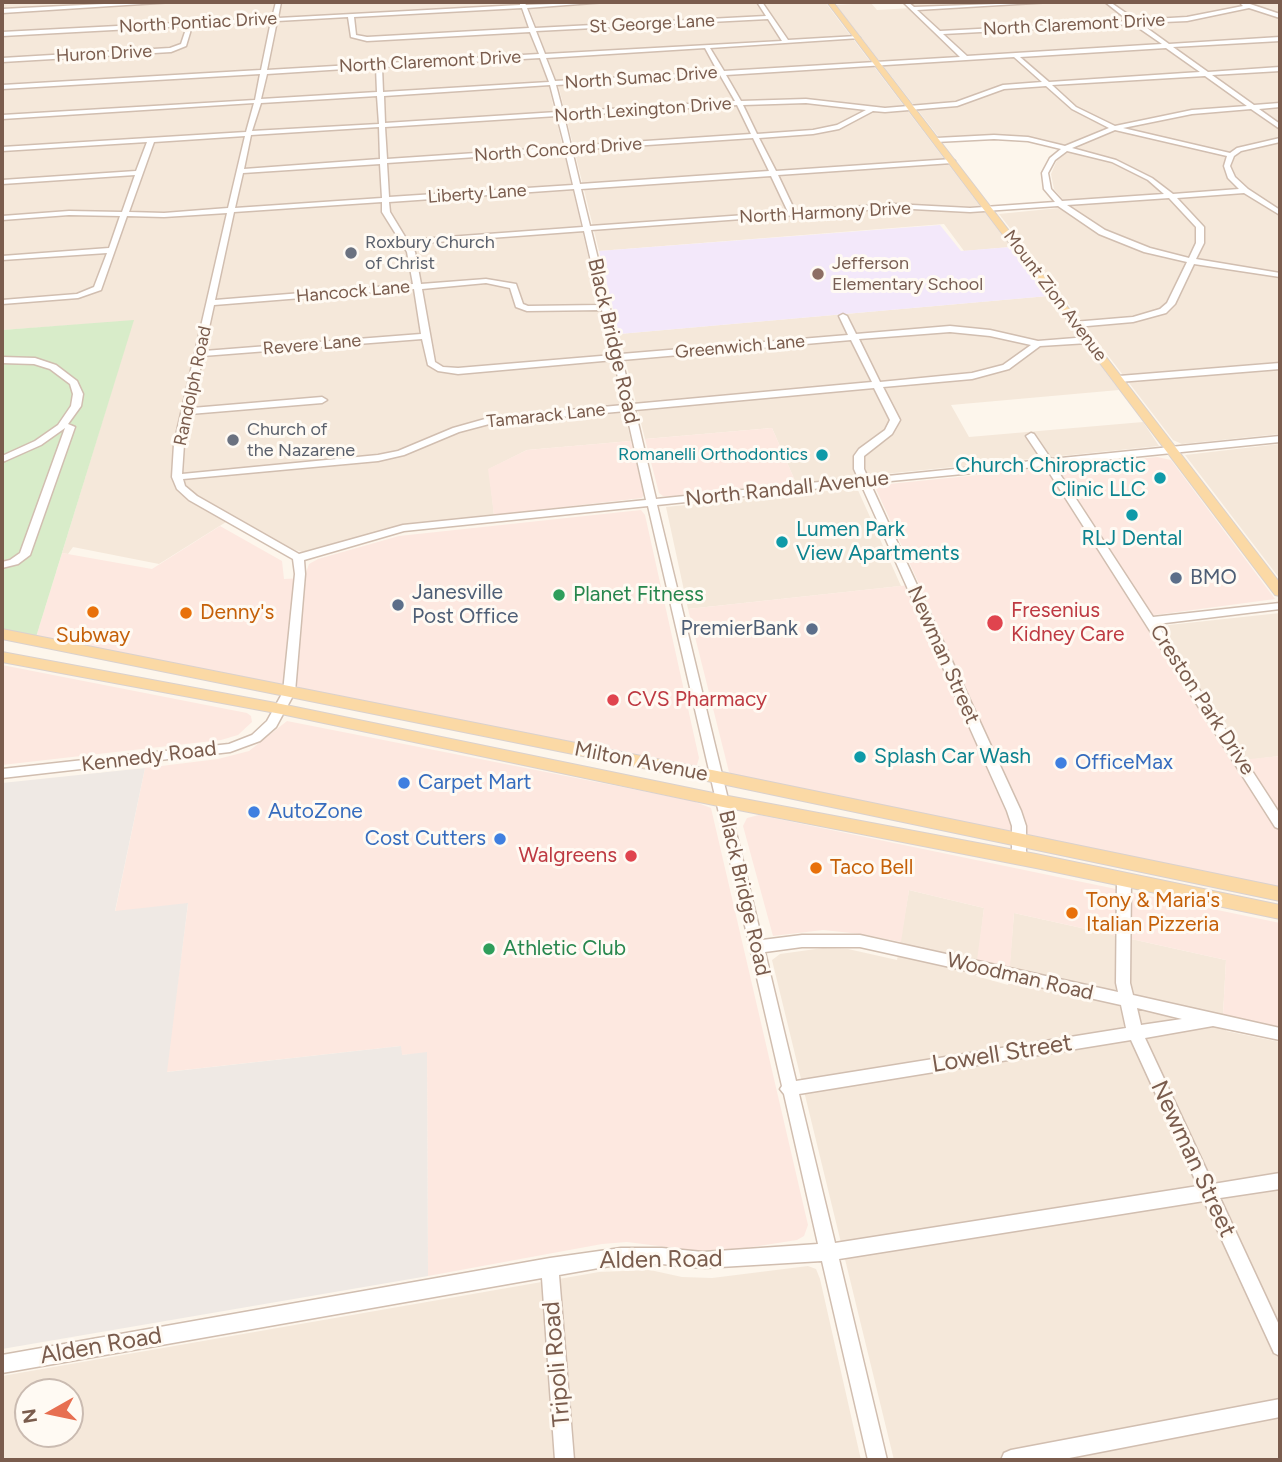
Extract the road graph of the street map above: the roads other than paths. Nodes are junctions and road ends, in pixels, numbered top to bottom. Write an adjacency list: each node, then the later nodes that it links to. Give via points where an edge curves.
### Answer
1 (170, 2): 10 (street)
2 (278, 2): 18 (street, Randolph Road)
3 (603, 2): 11 (street, North Pontiac Drive)
4 (760, 2): 17 (street)
5 (830, 2): 24 (main road, Mount Zion Avenue)
6 (905, 2): 13 (street)
7 (1048, 2): 13 (street)
8 (1107, 2): 19 (street)
9 (1236, 2): 12 (street)
10 (124, 3): 14 (street)
11 (523, 4): 15 (street, North Pontiac Drive); 21 (street, Black Bridge Road)
12 (1249, 6): 16 (street); 19 (street, North Claremont Drive, via 1199,17)
13 (913, 9): 22 (street)
14 (2, 10)
15 (351, 15): 18 (street, North Pontiac Drive); 21 (street, St George Lane, via 353,36 367,39)
16 (1280, 16)
17 (770, 17): 21 (street, St George Lane); 26 (street)
18 (275, 19): 20 (street, North Pontiac Drive); 36 (street, Randolph Road)
19 (1135, 22): 22 (street, North Claremont Drive); 28 (street)
20 (190, 24): 23 (street, North Pontiac Drive); 32 (street, Huron Drive, via 184,45 171,50)
21 (533, 30): 30 (street, Black Bridge Road)
22 (939, 33): 31 (street)
23 (2, 34)
24 (857, 38): 26 (street, North Claremont Drive); 33 (main road, Mount Zion Avenue)
25 (1280, 39): 28 (street, North Sumac Drive)
26 (786, 42): 27 (street, North Claremont Drive)
27 (706, 46): 30 (street, North Claremont Drive); 37 (street)
28 (1167, 46): 29 (street, North Sumac Drive); 38 (street)
29 (1015, 55): 31 (street, North Sumac Drive); 39 (street)
30 (542, 56): 34 (street, North Claremont Drive); 40 (street, Black Bridge Road)
31 (965, 58): 33 (street, North Sumac Drive)
32 (2, 60)
33 (878, 64): 37 (street, North Sumac Drive); 47 (main road, Mount Zion Avenue)
34 (379, 65): 36 (street, North Claremont Drive); 42 (street)
35 (1280, 69): 38 (street, North Lexington Drive)
36 (264, 72): 41 (street, North Claremont Drive); 43 (street, Randolph Road)
37 (722, 73): 40 (street, North Sumac Drive); 44 (street)
38 (1205, 73): 39 (street, North Lexington Drive); 46 (street)
39 (1046, 83): 47 (street, North Lexington Drive, via 1003,87 957,104); 53 (street, via 1074,107)
40 (553, 84): 42 (street, North Sumac Drive); 49 (street, Black Bridge Road)
41 (2, 87)
42 (382, 93): 43 (street, North Sumac Drive); 51 (street)
43 (258, 101): 50 (street, North Sumac Drive); 54 (street, Randolph Road)
44 (739, 103): 48 (street, North Lexington Drive, via 806,101); 49 (street, North Lexington Drive); 55 (street)
45 (1280, 105): 46 (street)
46 (1251, 106): 52 (street); 53 (street, via 1174,114)
47 (911, 108): 48 (street, North Lexington Drive); 57 (main road, Mount Zion Avenue)
48 (870, 110): 55 (street, North Concord Drive, via 829,130)
49 (560, 115): 51 (street, North Lexington Drive); 61 (street, Black Bridge Road)
50 (2, 117)
51 (383, 126): 54 (street, North Lexington Drive); 64 (street)
52 (1280, 127)
53 (1114, 128): 59 (street); 62 (street)
54 (248, 135): 56 (street, North Lexington Drive); 65 (street, Randolph Road)
55 (754, 137): 61 (street, North Concord Drive); 67 (street)
56 (151, 140): 60 (street, North Lexington Drive); 66 (street)
57 (936, 140): 59 (street, via 1016,137); 63 (main road, Mount Zion Avenue)
58 (1280, 140): 62 (street, via 1245,147)
59 (1067, 148): 71 (street, via 1127,166); 73 (street, via 1052,159 1045,173 1048,189)
60 (2, 149)
61 (568, 149): 64 (street, North Concord Drive); 69 (street, Black Bridge Road)
62 (1231, 155): 70 (street, via 1228,172)
63 (952, 161): 67 (street, Liberty Lane); 74 (main road, Mount Zion Avenue)
64 (382, 162): 65 (street, North Concord Drive); 72 (street)
65 (241, 171): 75 (street, Randolph Road)
66 (140, 173): 68 (street); 78 (street)
67 (772, 173): 69 (street, Liberty Lane); 77 (street)
68 (2, 182)
69 (577, 187): 72 (street, Liberty Lane); 80 (street, Black Bridge Road)
70 (1245, 191): 71 (street, North Harmony Drive); 76 (street)
71 (1172, 197): 73 (street, North Harmony Drive); 84 (street, via 1199,227 1200,243)
72 (384, 200): 75 (street, Liberty Lane); 81 (street, via 393,227)
73 (1061, 205): 74 (street, North Harmony Drive); 84 (street, via 1102,232)
74 (989, 209): 77 (street, North Harmony Drive, via 893,206); 91 (main road, Mount Zion Avenue)
75 (232, 211): 78 (street, Liberty Lane); 88 (street, Randolph Road)
76 (1280, 213)
77 (793, 214): 80 (street, North Harmony Drive)
78 (124, 215): 79 (street, Liberty Lane); 82 (street)
79 (2, 218)
80 (587, 229): 81 (street, North Harmony Drive); 89 (street, Black Bridge Road)
81 (405, 243): 86 (street)
82 (111, 250): 83 (street); 87 (street, via 97,288 88,294)
83 (2, 257)
84 (1191, 261): 85 (street); 91 (street, via 1171,304 1163,311)
85 (1280, 275)
86 (419, 286): 88 (street, Hancock Lane); 89 (street, Hancock Lane, via 501,282 513,286 519,304 527,309); 92 (street)
87 (2, 302)
88 (211, 303): 96 (street, Randolph Road)
89 (605, 307): 97 (street, Black Bridge Road)
90 (843, 316): 93 (street, Newman Street)
91 (1076, 324): 94 (main road, Mount Zion Avenue)
92 (425, 335): 96 (street, Revere Lane); 100 (street, via 431,363)
93 (854, 337): 95 (street, Greenwich Lane, via 950,329); 97 (street, Greenwich Lane); 102 (street, Newman Street)
94 (1088, 340): 95 (street); 101 (main road, Mount Zion Avenue)
95 (1038, 344): 102 (street, Tamarack Lane, via 991,372)
96 (200, 354): 105 (street, Randolph Road)
97 (618, 358): 100 (street, Greenwich Lane); 104 (street, Black Bridge Road)
98 (2, 360): 106 (street, via 35,360 74,383 76,406)
99 (1280, 366): 101 (street)
100 (441, 369)
101 (1119, 379): 111 (main road, Mount Zion Avenue)
102 (878, 385): 104 (street, Tamarack Lane); 115 (street, Newman Street, via 895,420 889,432 859,456 857,464)
103 (322, 400): 105 (street)
104 (629, 408): 114 (street, Tamarack Lane, via 483,422 378,457); 116 (street, Black Bridge Road)
105 (188, 411): 114 (street, Randolph Road)
106 (63, 425): 109 (street); 110 (street, via 70,427)
107 (1031, 436): 113 (street, Creston Park Drive)
108 (1280, 439): 111 (street, North Randall Avenue)
109 (43, 440): 110 (street); 112 (street)
110 (64, 445): 118 (street, via 25,555)
111 (1172, 450): 113 (street, North Randall Avenue); 119 (main road, Mount Zion Avenue)
112 (4, 460)
113 (1050, 463): 115 (street, North Randall Avenue); 121 (street, Creston Park Drive)
114 (177, 477): 117 (street, Randolph Road, via 193,498)
115 (864, 481): 116 (street, North Randall Avenue); 131 (street, Newman Street, via 1014,811)
116 (653, 504): 117 (street, North Randall Avenue, via 403,528); 127 (street, Black Bridge Road)
117 (298, 558): 124 (street)
118 (2, 565)
119 (1280, 592)
120 (1280, 606): 121 (street)
121 (1150, 621): 129 (street, Creston Park Drive)
122 (2, 634): 124 (main road, Milton Avenue)
123 (2, 657): 125 (main road, Milton Avenue)
124 (289, 692): 125 (street); 127 (main road, Milton Avenue)
125 (281, 709): 126 (street, Kennedy Road, via 256,738 230,748); 128 (main road, Milton Avenue)
126 (2, 774)
127 (717, 777): 128 (street, Black Bridge Road); 131 (main road, Milton Avenue)
128 (723, 801): 131 (main road, Milton Avenue); 136 (street, Black Bridge Road)
129 (1273, 802): 130 (street, Creston Park Drive)
130 (1280, 824)
131 (1020, 849): 132 (main road, Milton Avenue); 133 (main road, Milton Avenue)
132 (1169, 870): 133 (main road); 134 (main road, Milton Avenue)
133 (1124, 881): 135 (main road, Milton Avenue); 137 (street, Newman Street)
134 (1280, 894)
135 (1280, 912)
136 (757, 947): 137 (street, Woodman Road, via 860,941); 141 (street, Black Bridge Road)
137 (1126, 1001): 138 (street, Woodman Road); 139 (street, Newman Street)
138 (1215, 1019): 139 (street, Lowell Street); 140 (street, Woodman Road)
139 (1135, 1032): 141 (street, Lowell Street); 143 (street, Newman Street)
140 (1280, 1034)
141 (788, 1089): 144 (street, Black Bridge Road)
142 (1280, 1181): 143 (street, Alden Road)
143 (1209, 1194): 144 (street, Alden Road); 146 (street, Newman Street)
144 (828, 1252): 145 (street, Alden Road, via 703,1260 621,1256); 150 (street, Black Bridge Road)
145 (550, 1268): 147 (street, Alden Road); 149 (street, Tripoli Road)
146 (1280, 1347)
147 (2, 1364)
148 (1280, 1408): 151 (street)
149 (565, 1460)
150 (878, 1460)
151 (1011, 1460)

